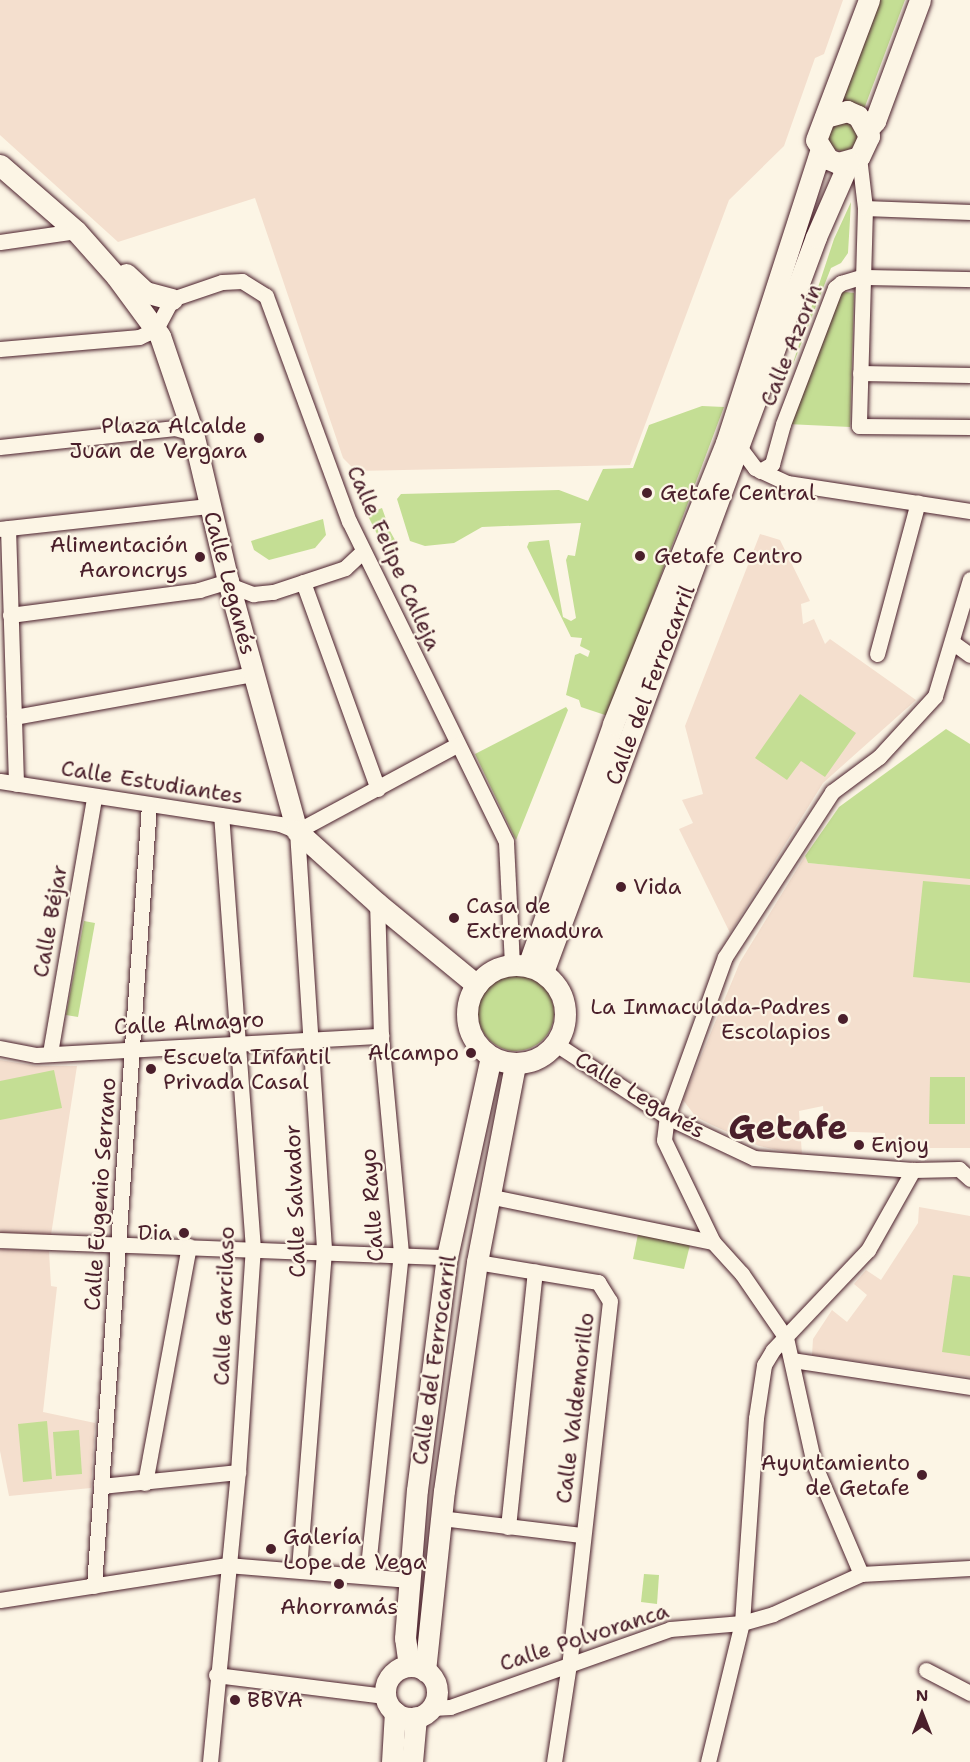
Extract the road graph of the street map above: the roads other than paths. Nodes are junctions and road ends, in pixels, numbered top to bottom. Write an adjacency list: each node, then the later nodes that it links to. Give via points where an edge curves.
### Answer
1 (869, 0): 3 (street)
2 (920, 0): 4 (street, via 875,122)
3 (825, 117): 4 (street, via 847,111 858,116); 6 (street, via 816,140)
4 (868, 129): 7 (street, via 866,148)
5 (0, 152): 15 (street, via 79,221 140,288)
6 (820, 152): 7 (street, via 838,163); 48 (street, Calle del Ferrocarril, via 726,443 613,724)
7 (854, 160): 9 (street); 23 (street, Calle del Ferrocarril, via 816,237)
8 (0, 165): 11 (street, Calle Leganés)
9 (865, 208): 10 (street); 13 (street)
10 (970, 212)
11 (76, 231): 12 (street); 16 (street, Calle Leganés)
12 (0, 242)
13 (861, 278): 14 (street, Calle Azorín); 18 (street); 24 (street, Calle Azorín, via 835,288 783,424 776,455 769,469)
14 (970, 279)
15 (172, 299): 16 (street); 29 (street, Calle Felipe Calleja, via 235,281 255,286 266,296)
16 (156, 329): 17 (street, via 124,340); 21 (street, Calle Leganés)
17 (0, 349)
18 (860, 373): 19 (street); 20 (street, via 859,426)
19 (970, 375)
20 (970, 427)
21 (193, 434): 22 (street, via 175,428); 26 (street, Calle Leganés)
22 (0, 447)
23 (740, 448): 24 (street); 48 (street, Calle del Ferrocarril)
24 (760, 471): 25 (street, via 787,483)
25 (918, 502): 27 (street); 35 (street)
26 (210, 506): 28 (street); 31 (street, Calle Leganés)
27 (970, 511)
28 (4, 529): 33 (street)
29 (362, 552): 30 (street, via 345,568); 39 (street, Calle Felipe Calleja)
30 (303, 582): 31 (street, via 253,594); 42 (street)
31 (228, 583): 33 (street); 37 (street, Calle Leganés)
32 (969, 586): 34 (street)
33 (10, 615): 38 (street)
34 (952, 642): 36 (street); 59 (street, via 935,696 879,756 832,792 725,957)
35 (877, 654)
36 (970, 655)
37 (253, 674): 38 (street); 46 (street, Calle Leganés)
38 (14, 717): 41 (street)
39 (457, 745): 42 (street); 48 (street, Calle Felipe Calleja, via 506,842)
40 (0, 781): 41 (street, Calle Estudiantes)
41 (16, 784): 43 (street, Calle Estudiantes)
42 (378, 789): 46 (street)
43 (94, 797): 44 (street, Calle Estudiantes); 56 (street, Calle Béjar)
44 (149, 805): 45 (street, Calle Estudiantes); 55 (street, Calle Eugenio Serrano)
45 (221, 815): 46 (street, Calle Estudiantes, via 280,824); 52 (street, Calle Garcilaso)
46 (297, 831): 47 (street); 51 (street, Calle Salvador)
47 (377, 903): 49 (street); 50 (street, Calle Rayo)
48 (528, 968): 49 (street, via 493,971); 53 (street, via 554,981 566,1006 565,1026)
49 (477, 985): 57 (street, via 469,1001 467,1020 478,1045)
50 (381, 1036): 51 (street, Calle Almagro); 70 (street, Calle Rayo)
51 (309, 1038): 52 (street, Calle Almagro); 69 (street, Calle Salvador)
52 (238, 1044): 55 (street, Calle Almagro); 68 (street, Calle Garcilaso)
53 (556, 1044): 58 (street, via 538,1059); 59 (street, Calle Leganés)
54 (0, 1048): 56 (street, Calle Almagro)
55 (133, 1049): 56 (street, Calle Almagro); 66 (street, Calle Eugenio Serrano)
56 (50, 1053)
57 (491, 1057): 58 (street); 71 (street, Calle del Ferrocarril)
58 (516, 1064): 63 (street, Calle del Ferrocarril)
59 (667, 1117): 61 (street, Calle Leganés, via 753,1158); 65 (street, via 664,1140)
60 (970, 1158): 62 (street)
61 (912, 1170): 62 (street, Calle Leganés); 74 (street, via 868,1250)
62 (964, 1174)
63 (488, 1196): 65 (street); 72 (street, Calle del Ferrocarril)
64 (0, 1240): 66 (street)
65 (713, 1242): 74 (street, via 742,1274)
66 (118, 1244): 67 (street); 79 (street, Calle Eugenio Serrano)
67 (189, 1246): 68 (street); 78 (street)
68 (253, 1249): 69 (street); 77 (street, Calle Garcilaso)
69 (324, 1251): 70 (street); 85 (street, Calle Salvador)
70 (401, 1253): 71 (street); 87 (street, Calle Rayo)
71 (447, 1257): 88 (street, Calle del Ferrocarril)
72 (477, 1262): 73 (street, Calle Valdemorillo); 80 (street, Calle del Ferrocarril)
73 (535, 1271): 81 (street); 82 (street, Calle Valdemorillo, via 598,1282 610,1301)
74 (786, 1338): 75 (street); 91 (street, via 764,1365 756,1418)
75 (792, 1360): 76 (street); 86 (street, via 814,1464)
76 (970, 1387)
77 (238, 1472): 78 (street); 83 (street, Calle Garcilaso)
78 (145, 1483): 79 (street)
79 (100, 1486): 89 (street, Calle Eugenio Serrano)
80 (441, 1518): 81 (street); 93 (street, Calle del Ferrocarril)
81 (508, 1527): 82 (street)
82 (582, 1534): 92 (street, Calle Valdemorillo)
83 (227, 1565): 85 (street); 89 (street); 95 (street, Calle Garcilaso)
84 (964, 1568): 86 (street, Calle Polvoranca)
85 (299, 1570): 87 (street)
86 (861, 1574): 91 (street, Calle Polvoranca, via 773,1614)
87 (367, 1576): 88 (street)
88 (409, 1580): 93 (street, Calle del Ferrocarril, via 405,1638)
89 (94, 1586): 90 (street, via 16,1601)
90 (0, 1600)
91 (742, 1623): 92 (street, Calle Polvoranca, via 670,1629); 103 (street)
92 (569, 1664): 98 (street, Calle Polvoranca, via 450,1707); 102 (street, Calle Valdemorillo)
93 (417, 1669): 97 (street, via 392,1674); 98 (street, via 437,1689)
94 (926, 1670): 96 (street)
95 (216, 1675): 97 (street); 99 (street, Calle Garcilaso)
96 (970, 1693)
97 (390, 1704): 98 (street); 100 (street)
98 (425, 1712): 101 (street)
99 (210, 1762)
100 (392, 1762)
101 (412, 1762)
102 (554, 1762)
103 (708, 1762)

